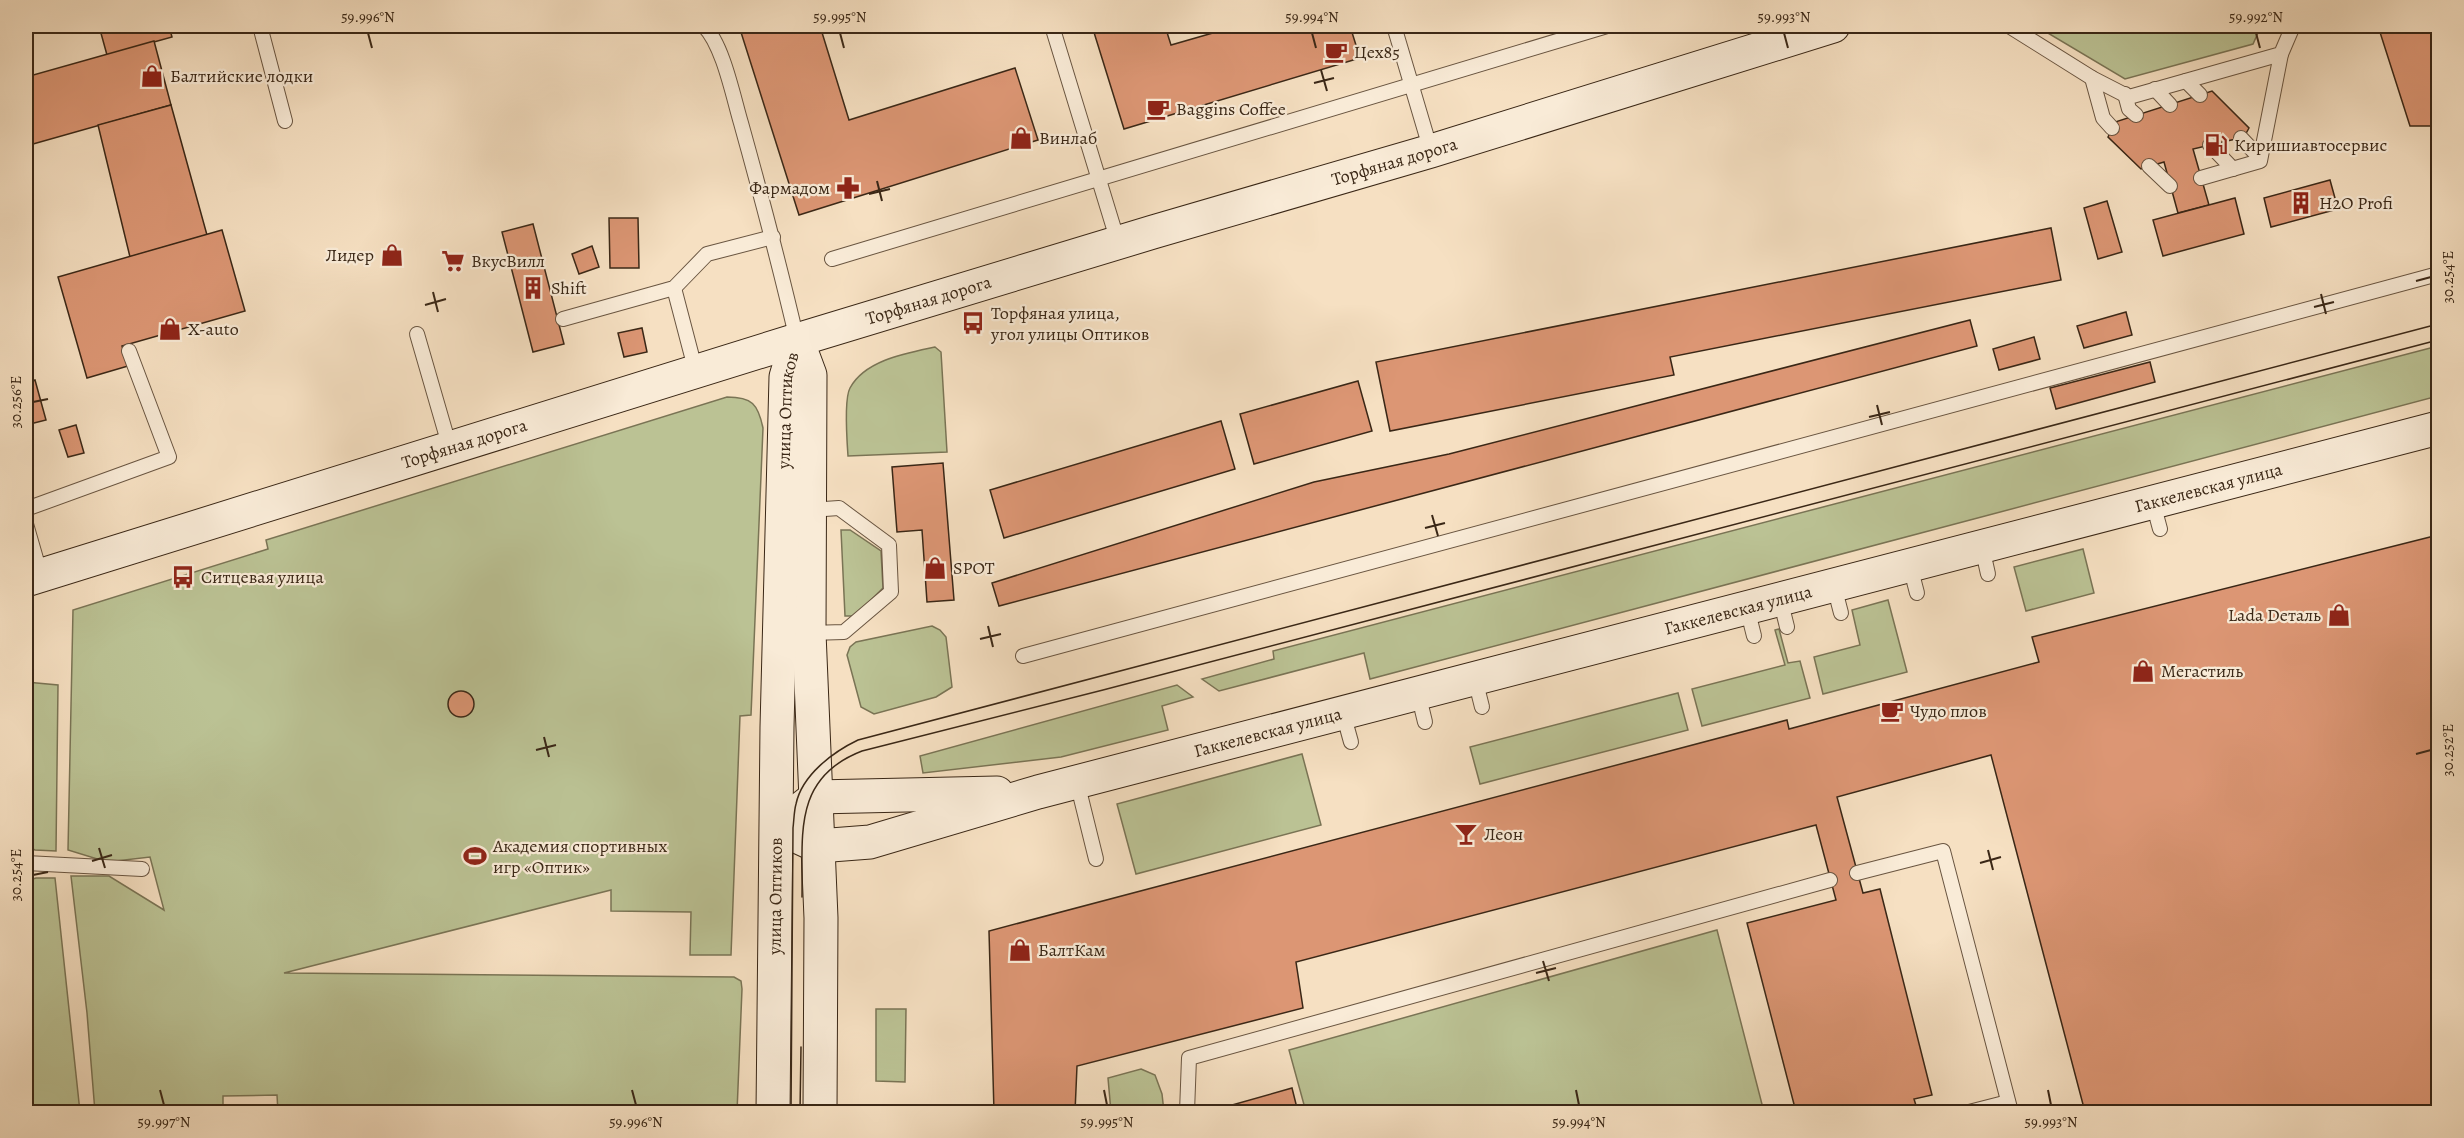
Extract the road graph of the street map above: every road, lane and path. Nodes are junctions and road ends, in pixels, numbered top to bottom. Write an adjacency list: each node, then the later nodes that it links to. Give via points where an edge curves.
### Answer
1 (260, 26): 18 (lane)
2 (704, 26): 29 (lane, via 711,33 728,78)
3 (1052, 26): 26 (lane)
4 (1394, 26): 12 (lane)
5 (1607, 26): 12 (lane)
6 (1833, 26): 22 (main road, Торфяная дорога)
7 (2008, 26): 10 (lane)
8 (2293, 26): 9 (lane)
9 (2281, 54): 11 (lane); 23 (lane)
10 (2092, 78): 14 (lane); 19 (lane, via 2103,118)
11 (2186, 81): 13 (lane); 15 (lane)
12 (1411, 84): 22 (lane); 26 (lane)
13 (2156, 89): 14 (lane, via 2129,97); 16 (lane)
14 (2125, 94): 17 (lane, via 2129,109)
15 (2200, 95)
16 (2170, 105)
17 (2136, 115)
18 (285, 121)
19 (2112, 128)
20 (2241, 138): 23 (lane)
21 (2210, 145): 25 (lane)
22 (1431, 151): 30 (main road, Торфяная дорога)
23 (2260, 158): 25 (lane)
24 (2149, 166): 28 (lane)
25 (2233, 169): 27 (lane)
26 (1099, 178): 30 (lane); 31 (lane)
27 (2201, 178)
28 (2170, 186)
29 (773, 237): 33 (lane, via 707,254); 36 (lane)
30 (1118, 242): 36 (main road, Торфяная дорога)
31 (832, 259)
32 (2439, 274): 46 (lane)
33 (674, 288): 34 (lane); 38 (lane)
34 (563, 319)
35 (417, 334): 40 (lane)
36 (797, 340): 38 (main road, Торфяная дорога); 42 (main road, улица Оптиков, via 810,375); 50 (main road, улица Оптиков, via 786,376)
37 (129, 351): 41 (lane, via 169,457)
38 (696, 372): 40 (main road, Торфяная дорога)
39 (2439, 428): 47 (main road, Гаккелевская улица, via 2156,516 1422,708)
40 (450, 448): 44 (main road, Торфяная дорога)
41 (26, 509)
42 (810, 510): 45 (main road, улица Оптиков); 45 (lane, via 839,508 889,545 891,592 844,632)
43 (26, 524): 44 (lane)
44 (33, 578)
45 (809, 633): 49 (main road, улица Оптиков)
46 (1023, 656)
47 (1077, 782): 48 (main road, Гаккелевская улица); 52 (lane)
48 (1038, 792): 49 (main road, Гаккелевская улица); 51 (main road, Гаккелевская улица, via 870,842)
49 (816, 797): 50 (main road); 51 (main road, улица Оптиков)
50 (777, 827): 51 (main road, Гаккелевская улица); 58 (main road, улица Оптиков)
51 (818, 846): 59 (main road, улица Оптиков)
52 (1096, 859)
53 (26, 863): 54 (lane)
54 (142, 870)
55 (1857, 873): 57 (lane, via 1943,851)
56 (1830, 880): 60 (lane, via 1189,1058)
57 (2010, 1107): 61 (lane)
58 (773, 1113)
59 (819, 1113)
60 (1187, 1113)
61 (1969, 1113)

